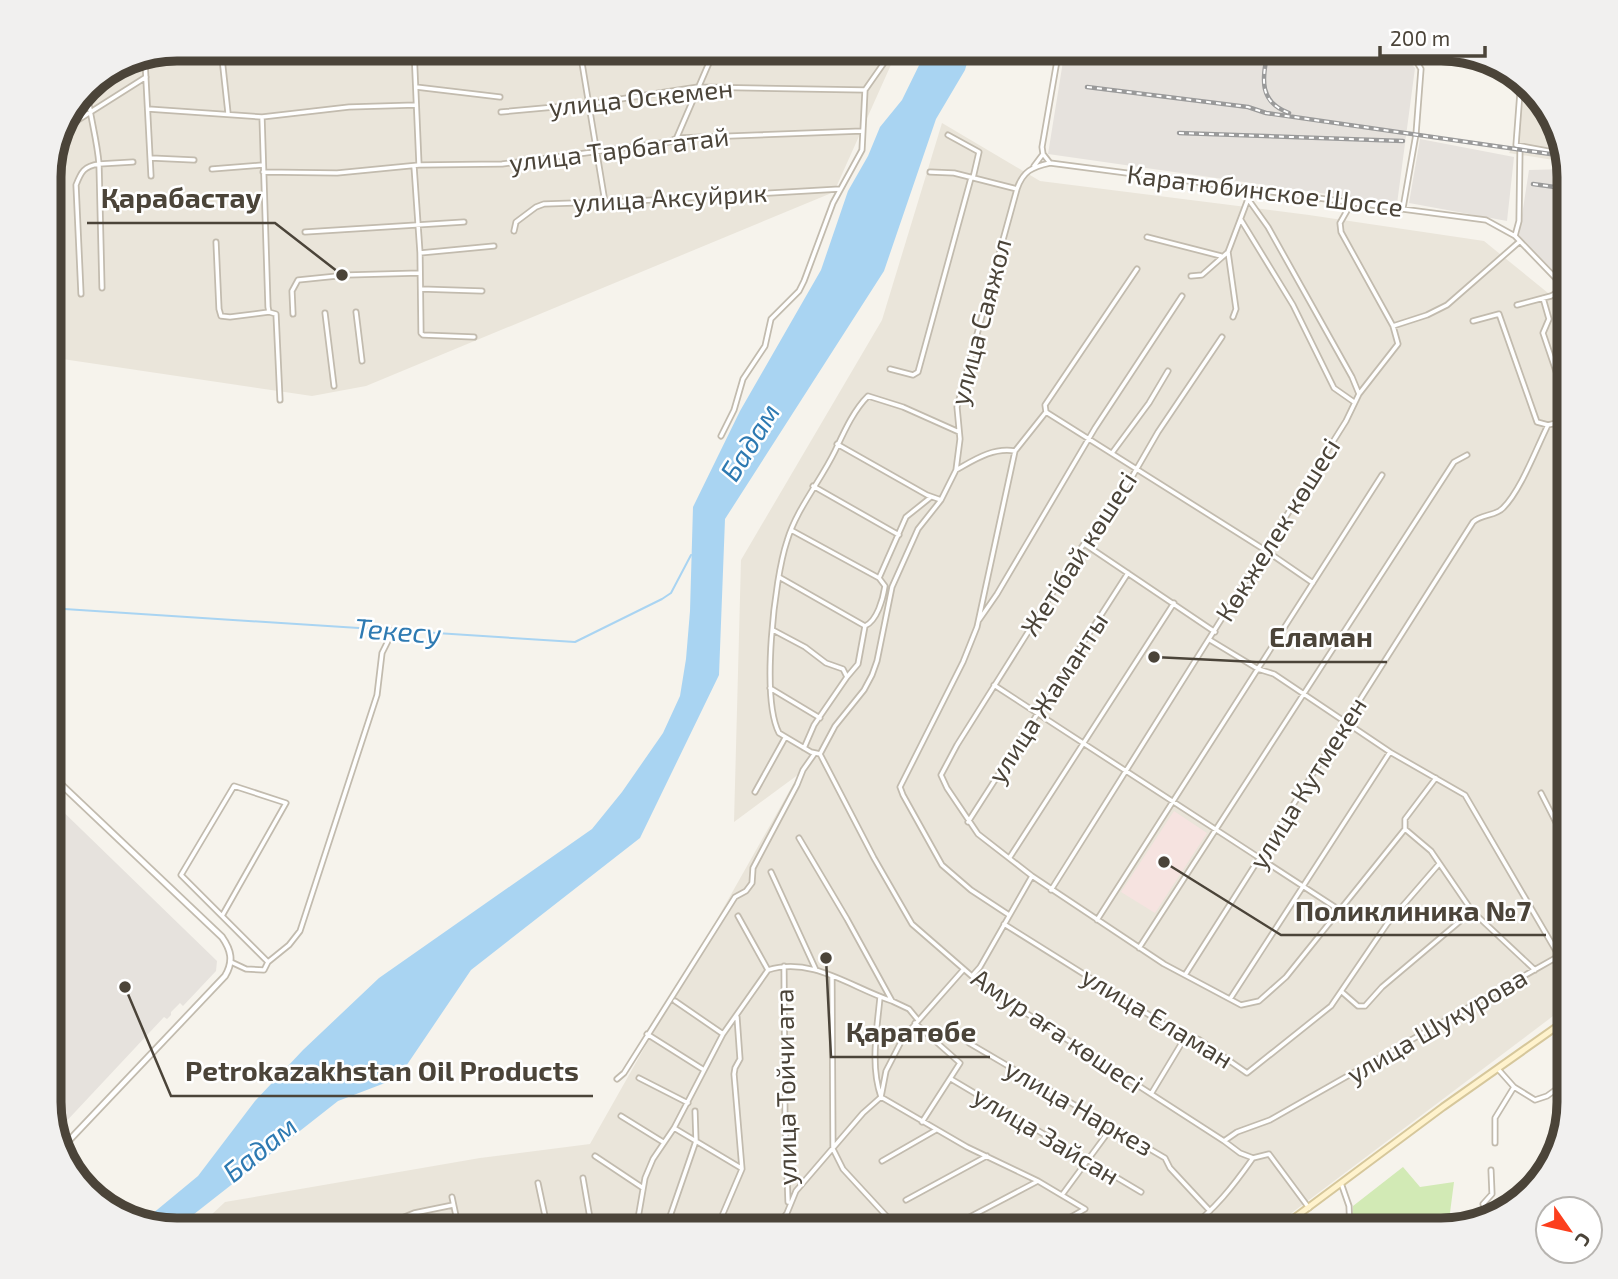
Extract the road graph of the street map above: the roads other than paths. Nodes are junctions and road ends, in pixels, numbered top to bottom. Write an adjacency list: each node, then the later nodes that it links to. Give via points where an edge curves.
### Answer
1 (222, 61): 21 (street)
2 (415, 61): 10 (street)
3 (581, 61): 16 (street)
4 (710, 61): 11 (street)
5 (885, 61): 12 (street)
6 (1057, 61): 30 (street)
7 (1416, 61): 50 (street, via 1421,69 1416,135)
8 (145, 66): 9 (street)
9 (146, 76): 18 (street); 19 (street)
10 (416, 87): 14 (street); 17 (street)
11 (698, 87): 12 (street, улица Оскемен); 16 (street, улица Оскемен); 26 (street)
12 (865, 89): 24 (street)
13 (1519, 92): 27 (street, via 1514,141)
14 (500, 97)
15 (89, 102): 19 (street)
16 (588, 104): 20 (street, улица Оскемен); 28 (street)
17 (415, 105): 22 (street); 37 (street)
18 (148, 109): 21 (street); 31 (street)
19 (90, 110): 23 (street); 35 (street)
20 (501, 112)
21 (228, 113): 22 (street)
22 (262, 117): 36 (street)
23 (77, 119)
24 (862, 131): 26 (street, улица Тарбагатай); 44 (street, via 862,149)
25 (948, 135): 43 (street, via 979,152)
26 (677, 138): 28 (street, улица Тарбагатай)
27 (1520, 148): 29 (street); 56 (street)
28 (596, 152): 37 (street, улица Тарбагатай, via 502,163); 48 (street)
29 (1554, 153)
30 (1043, 154): 34 (street); 38 (street, улица Саяжол)
31 (150, 158): 32 (street); 42 (street)
32 (194, 160)
33 (133, 162): 35 (street)
34 (1050, 163): 38 (street); 46 (street, Каратюбинское Шоссе)
35 (99, 164): 68 (street); 72 (street, via 88,166 76,185)
36 (262, 165): 39 (street); 40 (street)
37 (416, 166): 40 (street, улица Тарбагатай, via 337,173); 53 (street)
38 (1032, 167): 45 (street, улица Саяжол)
39 (212, 169)
40 (262, 172): 76 (street)
41 (930, 172): 43 (street)
42 (150, 176)
43 (972, 178): 45 (street); 86 (street, via 916,374)
44 (840, 189): 48 (street, улица Аксуйрик); 97 (street, via 804,281 771,319 765,346 743,379)
45 (1017, 189): 96 (street, улица Саяжол, via 957,407)
46 (1249, 190): 47 (street); 49 (street, Каратюбинское Шоссе)
47 (1248, 199): 51 (street); 90 (street, via 1268,227)
48 (605, 202): 54 (street, улица Аксуйрик, via 536,206 516,222)
49 (1352, 202): 50 (street, Каратюбинское Шоссе); 82 (street, via 1340,223 1341,232)
50 (1403, 208): 56 (street, Каратюбинское Шоссе, via 1486,219)
51 (1241, 219): 61 (street); 92 (street, via 1293,305 1334,388)
52 (464, 222): 53 (street)
53 (417, 225): 55 (street); 62 (street)
54 (514, 231)
55 (305, 232)
56 (1515, 236): 59 (street, Каратюбинское Шоссе)
57 (1147, 237): 63 (street)
58 (216, 242): 76 (street, via 221,316)
59 (1519, 242): 67 (street, Каратюбинское Шоссе); 82 (street, via 1447,305)
60 (494, 246): 62 (street)
61 (1228, 252): 63 (street); 80 (street, via 1237,309)
62 (420, 253): 65 (street)
63 (1221, 256): 66 (street, via 1202,275)
64 (1137, 269): 93 (street, via 1045,405)
65 (420, 273): 69 (street); 79 (street, via 298,280 292,291)
66 (1191, 276)
67 (1557, 280)
68 (102, 288)
69 (421, 289): 70 (street); 83 (street, via 423,335)
70 (482, 291)
71 (1557, 293): 74 (street)
72 (81, 294)
73 (1182, 296): 98 (street)
74 (1543, 298): 75 (street); 88 (street, via 1549,319 1543,333)
75 (1517, 305)
76 (270, 312): 91 (street, via 276,314)
77 (356, 312): 85 (street)
78 (325, 313): 89 (street)
79 (293, 314)
80 (1233, 317)
81 (1473, 321): 95 (street, via 1499,314 1537,422)
82 (1393, 326): 90 (street, Көкжелек көшесі, via 1398,344)
83 (474, 337)
84 (1222, 337): 103 (street, Жетібай көшесі)
85 (362, 361)
86 (890, 369)
87 (1168, 371): 101 (street)
88 (1557, 374)
89 (334, 386)
90 (1359, 394): 92 (street, Көкжелек көшесі)
91 (281, 400)
92 (1354, 402): 112 (street, Көкжелек көшесі)
93 (1046, 412): 98 (street); 100 (street)
94 (1557, 423): 95 (street)
95 (1548, 425): 131 (street, улица Кутмекен, via 1517,491 1503,508 1473,522)
96 (960, 432): 99 (street, via 868,396); 104 (street, улица Саяжол)
97 (721, 436)
98 (1090, 439): 101 (street); 118 (street)
99 (837, 444): 106 (street); 107 (street)
100 (1015, 452): 104 (street, via 982,455); 118 (street)
101 (1112, 453): 103 (street)
102 (1467, 455): 128 (street, via 1454,463)
103 (1136, 468): 111 (street, Жетібай көшесі); 112 (street)
104 (956, 470): 108 (street, улица Саяжол)
105 (1382, 475): 116 (street)
106 (813, 486): 109 (street); 110 (street)
107 (932, 496): 108 (street); 110 (street, via 908,514)
108 (941, 500): 136 (street, улица Саяжол, via 918,529 892,587 872,675)
109 (791, 530): 114 (street); 115 (street)
110 (899, 535): 115 (street)
111 (1086, 544): 113 (street); 126 (street, Жетібай көшесі)
112 (1265, 550): 116 (street); 122 (street, Көкжелек көшесі)
113 (1128, 573): 117 (street); 129 (street, улица Жаманты)
114 (779, 577): 119 (street); 120 (street)
115 (878, 578): 119 (street, via 885,589 874,620)
116 (1313, 583): 124 (street)
117 (1174, 603): 122 (street); 133 (street)
118 (978, 621): 157 (street, via 901,787 942,864)
119 (865, 626): 125 (street, via 858,664)
120 (773, 630): 125 (street, via 842,669); 127 (street)
121 (393, 631): 166 (street, via 382,653 377,695 300,930)
122 (1214, 632): 123 (street, Көкжелек көшесі)
123 (1210, 640): 124 (street, улица Шукурова); 137 (street, Көкжелек көшесі)
124 (1258, 669): 128 (street, улица Шукурова); 142 (street)
125 (847, 677): 130 (street)
126 (994, 685): 129 (street); 143 (street, Жетібай көшесі, via 941,775)
127 (770, 688): 130 (street); 132 (street, via 775,725)
128 (1303, 694): 131 (street, улица Шукурова); 145 (street)
129 (1039, 715): 133 (street); 143 (street, улица Жаманты)
130 (820, 718): 134 (street)
131 (1346, 721): 135 (street, улица Шукурова); 149 (street, улица Кутмекен)
132 (785, 738): 134 (street); 140 (street)
133 (1082, 742): 137 (street); 148 (street)
134 (804, 748): 136 (street)
135 (1390, 752): 138 (street, улица Шукурова); 153 (street)
136 (819, 755): 168 (street, Амур аға көшесі, via 912,924); 183 (street, улица Саяжол, via 801,774 753,868 752,883 735,897)
137 (1126, 771): 142 (street); 154 (street, Көкжелек көшесі)
138 (1436, 778): 146 (street, via 1405,819); 163 (street, улица Шукурова, via 1467,797)
139 (61, 784): 165 (street, via 222,937)
140 (755, 792)
141 (1541, 793): 144 (street)
142 (1174, 802): 145 (street); 160 (street)
143 (968, 822): 148 (street)
144 (1557, 824)
145 (1217, 829): 149 (street); 162 (street)
146 (1405, 829): 150 (street); 155 (street)
147 (799, 838): 179 (street)
148 (1010, 858): 152 (street)
149 (1261, 858): 153 (street); 172 (street, улица Кутмекен)
150 (1439, 864): 156 (street); 175 (street, улица Еламан, via 1387,924)
151 (771, 872): 170 (street, улица Тойчи ата)
152 (1032, 876): 154 (street); 157 (street)
153 (1304, 886): 155 (street); 177 (street)
154 (1051, 890): 160 (street)
155 (1341, 911): 177 (street, via 1286,977 1259,1001 1241,1005)
156 (1472, 911): 171 (street); 175 (street, via 1365,1006 1358,1006)
157 (1009, 915): 161 (street)
158 (222, 916): 158 (street, via 181,875 234,786 285,803); 166 (street)
159 (738, 916): 169 (street, улица Тойчи ата)
160 (1097, 920): 162 (street)
161 (1004, 924): 174 (street); 185 (street, улица Еламан)
162 (1139, 948): 172 (street)
163 (1557, 953)
164 (1557, 957): 171 (street, улица Шукурова)
165 (231, 962): 166 (street, via 255,970 264,970); 203 (street, via 225,976)
166 (268, 962)
167 (784, 966): 169 (street); 170 (street); 226 (street, улица Тойчи ата)
168 (964, 969): 174 (street, Амур аға көшесі); 181 (street)
169 (768, 970): 180 (street)
170 (816, 970): 173 (street)
171 (1535, 970): 205 (street, улица Шукурова, via 1270,1120)
172 (1185, 975): 177 (street)
173 (832, 976): 176 (street); 208 (street, улица Тойчи ата)
174 (972, 976): 194 (street, Амур аға көшесі)
175 (1342, 992): 185 (street, улица Еламан, via 1321,1015 1248,1073 1198,1039)
176 (880, 997): 179 (street); 195 (street, via 875,1082)
177 (1230, 999)
178 (675, 1001): 184 (street)
179 (892, 1001): 181 (street, via 909,1009)
180 (737, 1015): 184 (street); 214 (street, via 740,1059 734,1074)
181 (916, 1022): 191 (street, улица Зайсан, via 960,1062); 195 (street, via 886,1071)
182 (1557, 1027): 187 (main road)
183 (647, 1034): 188 (street); 189 (street, улица Саяжол)
184 (723, 1034): 188 (street)
185 (1186, 1036): 194 (street)
186 (969, 1043): 200 (street, улица Наркез)
187 (1498, 1069): 192 (street); 219 (main road)
188 (704, 1070): 196 (street)
189 (617, 1079)
190 (639, 1079): 196 (street)
191 (951, 1080): 199 (street, улица Зайсан); 213 (street, улица Зайсан)
192 (1514, 1087): 193 (street, via 1535,1100); 207 (street, via 1495,1118)
193 (1557, 1089)
194 (1151, 1094): 205 (street, Амур аға көшесі)
195 (881, 1097): 199 (street); 208 (street)
196 (688, 1103): 201 (street)
197 (695, 1111): 204 (street)
198 (621, 1116): 206 (street)
199 (922, 1122): 202 (street)
200 (1112, 1127): 213 (street); 229 (street, улица Наркез, via 1165,1158)
201 (674, 1128): 204 (street); 206 (street)
202 (936, 1130): 210 (street); 212 (street)
203 (68, 1141)
204 (696, 1141): 214 (street); 235 (street)
205 (1224, 1141): 211 (street)
206 (663, 1142): 220 (street)
207 (1495, 1143)
208 (833, 1149): 226 (street, via 796,1191); 238 (street, via 844,1169)
209 (596, 1156): 220 (street)
210 (987, 1156): 217 (street); 224 (street)
211 (1253, 1158): 227 (street, via 1271,1155); 229 (street)
212 (882, 1161)
213 (1088, 1161): 221 (street, улица Зайсан); 222 (street)
214 (743, 1169): 236 (street)
215 (1490, 1170): 228 (street, via 1492,1194 1483,1204)
216 (583, 1178): 233 (street)
217 (1038, 1181): 222 (street); 239 (street)
218 (538, 1182): 232 (street)
219 (1341, 1183): 227 (main road); 243 (street)
220 (643, 1188): 234 (street)
221 (1141, 1192)
222 (1062, 1195): 240 (street, via 1085,1209)
223 (452, 1197): 225 (street)
224 (906, 1200)
225 (453, 1205): 230 (street); 231 (street)
226 (788, 1208): 237 (street)
227 (1310, 1208): 242 (main road)
228 (1485, 1209)
229 (1210, 1210): 241 (street)
230 (402, 1218)
231 (456, 1218)
232 (547, 1218)
233 (590, 1218)
234 (640, 1218)
235 (669, 1218)
236 (721, 1218)
237 (782, 1218)
238 (888, 1218)
239 (968, 1218)
240 (1069, 1218)
241 (1201, 1218)
242 (1295, 1218)
243 (1350, 1218)

